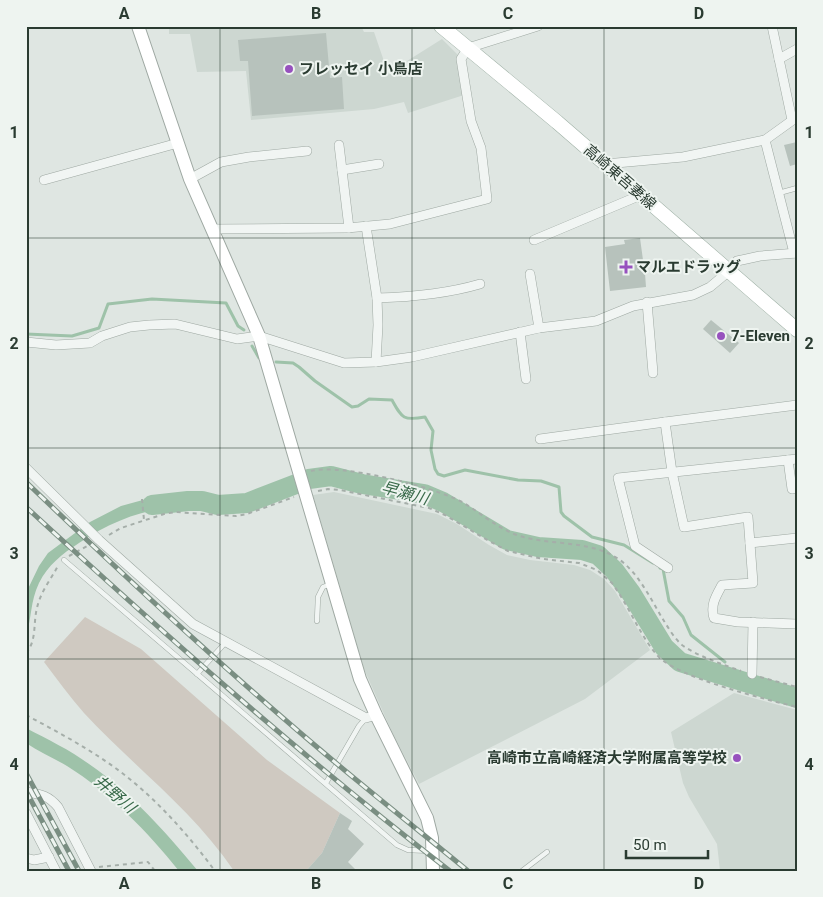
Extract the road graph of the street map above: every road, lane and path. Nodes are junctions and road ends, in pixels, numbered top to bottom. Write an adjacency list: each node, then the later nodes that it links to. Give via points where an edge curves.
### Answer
1 (138, 26): 10 (street)
2 (442, 26): 5 (main road, 高崎東吾妻線)
3 (538, 26): 5 (street)
4 (772, 26): 7 (street)
5 (468, 48): 14 (main road, 高崎東吾妻線); 21 (street, via 460,59 471,121 481,148 487,199 390,224)
6 (797, 49): 7 (street)
7 (779, 59): 8 (street)
8 (795, 118): 9 (street)
9 (765, 140): 14 (street, via 683,157); 19 (street)
10 (178, 143): 16 (street); 17 (street)
11 (339, 145): 15 (street)
12 (307, 151): 16 (street, via 221,162)
13 (379, 164): 15 (street)
14 (605, 164): 20 (main road, 高崎東吾妻線)
15 (342, 170): 22 (street)
16 (190, 179): 23 (street)
17 (44, 180)
18 (797, 188): 19 (lane)
19 (778, 193): 25 (street)
20 (641, 195): 24 (street); 26 (main road, 高崎東吾妻線)
21 (366, 226): 22 (street); 29 (street)
22 (349, 228): 23 (street)
23 (212, 229): 34 (street)
24 (534, 240)
25 (795, 253): 26 (street, via 737,261)
26 (728, 272): 30 (street, via 710,288 693,295); 32 (main road, 高崎東吾妻線)
27 (530, 274): 31 (street)
28 (480, 284): 29 (street, via 456,291)
29 (377, 298): 36 (street)
30 (648, 302): 31 (street, via 596,321); 37 (street)
31 (539, 328): 33 (street)
32 (797, 330)
33 (520, 332): 36 (street); 38 (street)
34 (259, 336): 35 (street, via 237,339 175,324 149,324 130,327 90,343 56,345); 36 (street, via 344,363); 45 (street)
35 (26, 342)
36 (376, 362)
37 (653, 373)
38 (526, 379)
39 (797, 405): 40 (street)
40 (665, 422): 41 (street); 44 (street)
41 (540, 439)
42 (792, 460): 44 (street); 46 (street, via 792,489)
43 (26, 468): 51 (street)
44 (672, 472): 52 (street, via 684,527 748,517); 54 (street, via 618,478 635,546)
45 (299, 475): 47 (street); 62 (path, via 317,469 338,470 432,489 462,502 514,534 592,547 619,560 638,578 681,644)
46 (797, 488)
47 (304, 493): 49 (path, via 236,516 175,512); 55 (street); 64 (path, via 340,490 416,504 445,515 508,551 588,566 612,583 652,649 667,664 700,679)
48 (142, 500): 49 (path)
49 (144, 518): 51 (path)
50 (797, 538): 52 (street)
51 (98, 539): 53 (path); 59 (street, via 193,624)
52 (750, 543): 57 (street, via 753,583 722,585 712,611 714,618 720,620)
53 (64, 560): 60 (path, via 36,608 33,637); 61 (lane)
54 (668, 568)
55 (332, 584): 56 (lane, via 324,587 318,597); 66 (street)
56 (316, 621)
57 (752, 622): 58 (street); 62 (street)
58 (797, 624)
59 (226, 642): 61 (lane); 66 (street)
60 (26, 653)
61 (197, 674): 67 (lane)
62 (752, 674): 63 (path)
63 (797, 687)
64 (797, 707)
65 (26, 715): 77 (path, via 79,743 116,768 173,821)
66 (371, 716): 67 (lane, via 359,726); 70 (street, via 427,818)
67 (326, 783): 70 (lane, via 397,845 408,850)
68 (26, 792): 74 (street, via 45,795 58,807)
69 (26, 813): 72 (street)
70 (434, 851): 78 (street)
71 (547, 852): 79 (lane)
72 (49, 857): 73 (street); 75 (street)
73 (26, 858)
74 (90, 870): 76 (path, via 148,862)
75 (56, 871)
76 (154, 871)
77 (215, 871)
78 (433, 871)
79 (522, 871)

